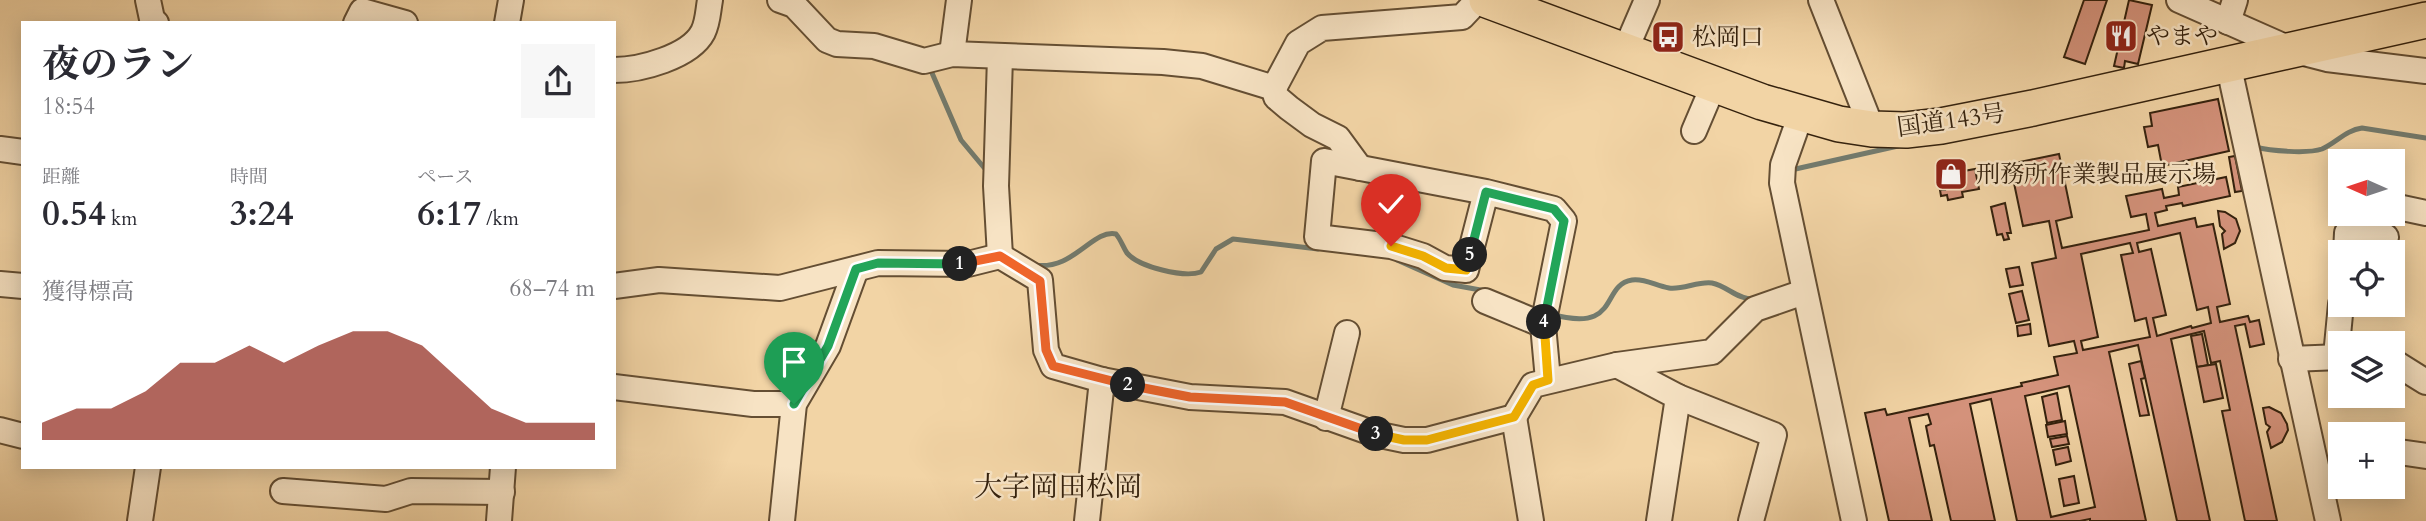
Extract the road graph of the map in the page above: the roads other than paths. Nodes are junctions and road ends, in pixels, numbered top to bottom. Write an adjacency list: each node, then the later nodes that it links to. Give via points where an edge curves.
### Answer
1 (148, 0): 14 (street)
2 (511, 0): 16 (street)
3 (710, 0): 22 (street, via 702,34 680,54)
4 (780, 0): 20 (street, via 794,5 827,40 837,44)
5 (959, 0): 20 (street)
6 (1478, 0): 25 (street, via 1461,17 1322,28 1298,43)
7 (1488, 0): 18 (highway, 国道143号)
8 (1647, 0): 18 (street)
9 (1821, 0): 27 (street)
10 (2179, 0): 12 (street)
11 (359, 8): 15 (street)
12 (2232, 11): 17 (street)
13 (2426, 20): 17 (highway, 国道143号)
14 (154, 21)
15 (399, 21)
16 (507, 21)
17 (2292, 50): 21 (highway, 国道143号); 23 (street)
18 (1625, 51): 24 (highway, 国道143号)
19 (1000, 57): 20 (street); 25 (street, via 1202,66); 37 (street, via 996,186)
20 (935, 58)
21 (2228, 63): 27 (highway, 国道143号, via 1941,126); 47 (street)
22 (616, 70)
23 (2426, 71)
24 (1714, 84): 26 (highway, 国道143号); 28 (street)
25 (1274, 88): 31 (street, via 1276,97 1289,108 1338,138)
26 (1801, 114): 27 (highway, 国道143号); 42 (street, via 1783,174)
27 (1872, 129)
28 (1694, 131)
29 (0, 149): 30 (street)
30 (21, 152)
31 (1360, 168): 32 (street); 32 (street, via 1324,161 1317,237 1391,246 1446,268 1466,270)
32 (1486, 192): 44 (street, via 1554,209 1564,221)
33 (2405, 209): 34 (street)
34 (2426, 213)
35 (2386, 237): 36 (street, via 2347,233)
36 (2347, 240)
37 (1000, 256): 38 (street, via 968,264 878,263); 50 (street, via 1040,281 1046,350 1053,366)
38 (856, 269): 41 (street, via 780,288 659,280); 55 (street, via 828,346)
39 (0, 284): 40 (street)
40 (21, 286)
41 (616, 286)
42 (1804, 292): 48 (street, via 1755,309 1713,352); 73 (street)
43 (1485, 301): 44 (street)
44 (1545, 318): 51 (street)
45 (1348, 333): 57 (street)
46 (2328, 357): 47 (street)
47 (2291, 359): 74 (street)
48 (1617, 365): 51 (street); 54 (street)
49 (2405, 369): 52 (street)
50 (1102, 380): 57 (street, via 1190,397 1285,402); 69 (street)
51 (1548, 380): 56 (street, via 1533,385)
52 (2426, 382)
53 (616, 387): 55 (street, via 753,404)
54 (1678, 397): 71 (street); 72 (street, via 1774,435)
55 (794, 404): 68 (street)
56 (1514, 417): 57 (street, via 1427,440 1375,434); 70 (street)
57 (1325, 418)
58 (0, 430): 59 (street)
59 (21, 435)
60 (2405, 453): 61 (street)
61 (2426, 456)
62 (148, 469): 66 (street)
63 (503, 469): 65 (street)
64 (283, 491): 65 (street, via 386,499 411,491)
65 (502, 492): 67 (street)
66 (140, 521)
67 (499, 521)
68 (782, 521)
69 (1087, 521)
70 (1531, 521)
71 (1659, 521)
72 (1751, 521)
73 (1854, 521)
74 (2328, 521)

